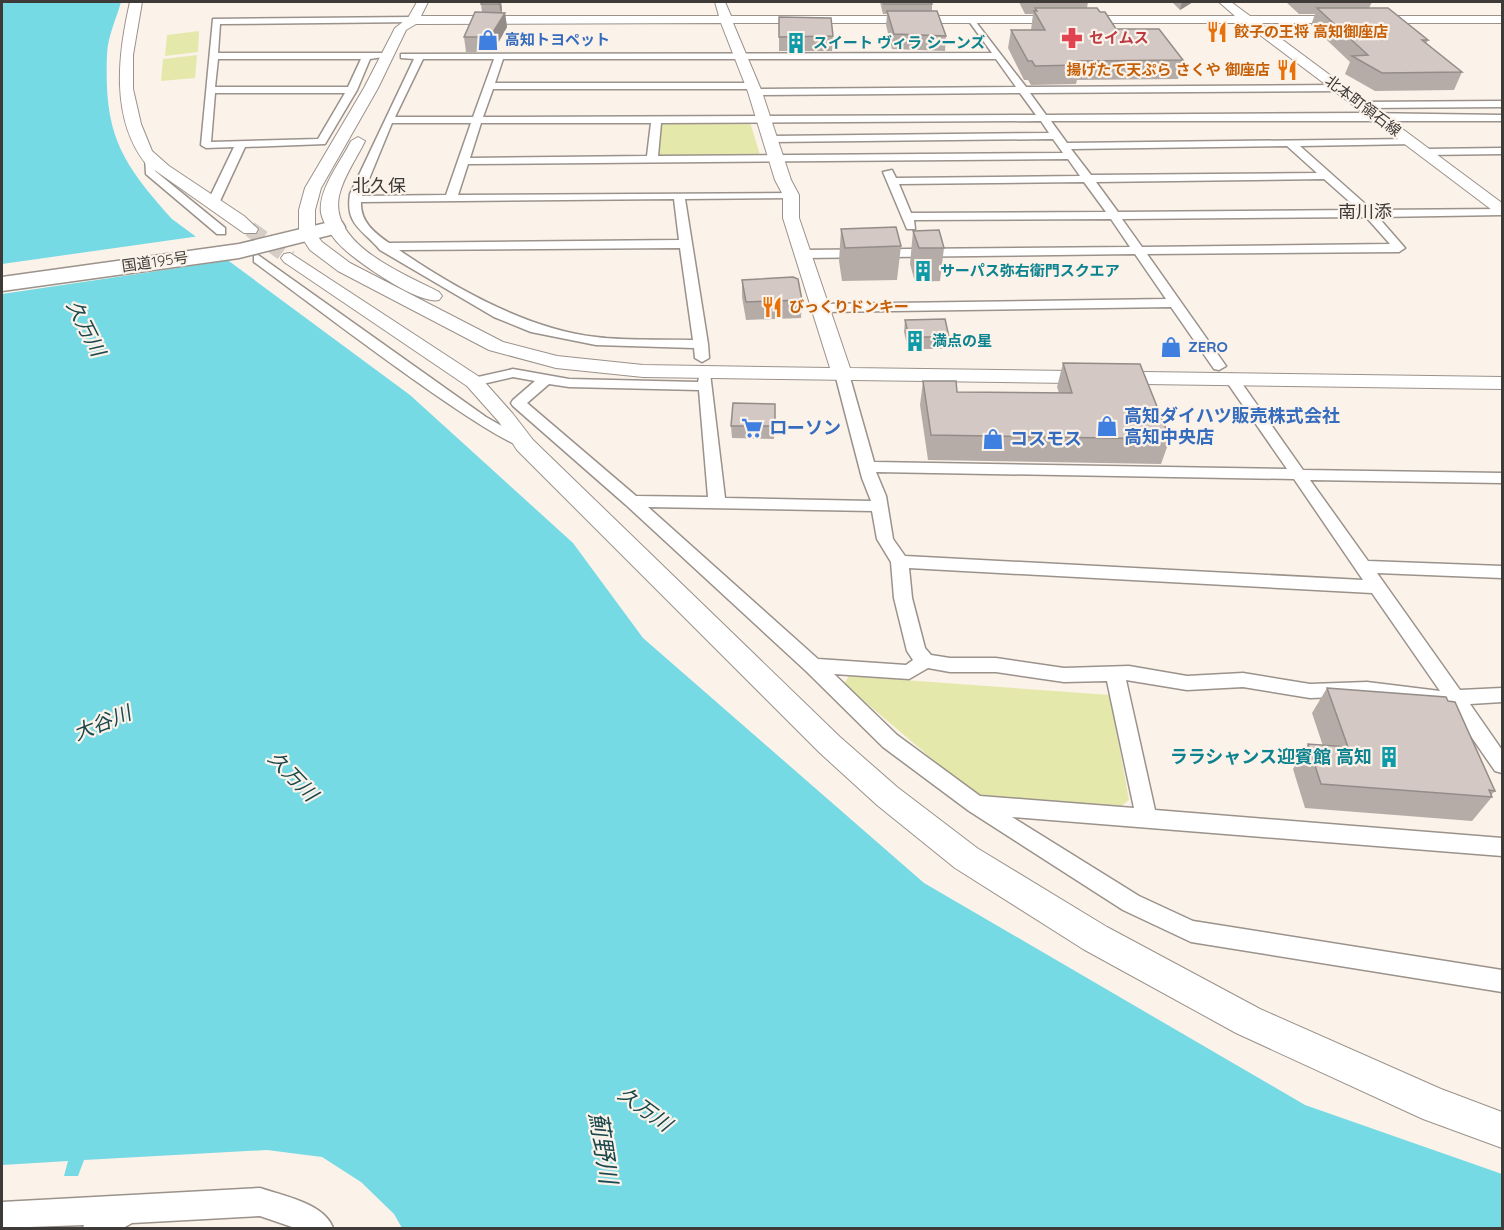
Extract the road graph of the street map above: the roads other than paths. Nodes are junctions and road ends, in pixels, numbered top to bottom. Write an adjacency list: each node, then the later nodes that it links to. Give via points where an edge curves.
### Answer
1 (136, 2): 41 (street, via 124,66 126,97)
2 (422, 2): 7 (street)
3 (720, 2): 8 (street)
4 (1224, 2): 10 (street, 北本町領石線)
5 (963, 10): 9 (street)
6 (1503, 19): 10 (street)
7 (413, 20): 8 (street); 11 (street, via 220,21 214,24); 13 (street, via 416,27)
8 (727, 20): 9 (street); 15 (street)
9 (972, 20): 10 (street); 16 (street)
10 (1248, 20): 18 (street, 北本町領石線)
11 (215, 56): 12 (street); 20 (street)
12 (367, 56): 13 (street); 21 (street)
13 (403, 56): 14 (street); 29 (street); 56 (street, via 331,196 329,210); 58 (street, via 371,88 314,188 307,210)
14 (499, 56): 15 (street); 17 (street)
15 (739, 56): 16 (street); 19 (street)
16 (998, 56): 22 (street)
17 (488, 86): 19 (street); 30 (street)
18 (1340, 88): 22 (street); 24 (street, 北本町領石線)
19 (753, 89): 22 (street); 31 (street)
20 (210, 90): 21 (street); 35 (street, via 206,145)
21 (352, 90): 35 (street, via 321,142)
22 (1023, 90): 28 (street)
23 (1503, 104): 24 (street)
24 (1362, 105): 25 (street, 北本町領石線)
25 (1379, 117): 26 (street); 28 (street); 33 (street, 北本町領石線)
26 (1503, 118)
27 (656, 119): 30 (street); 31 (street); 42 (street)
28 (1043, 119): 31 (street); 36 (street)
29 (388, 120): 30 (street); 50 (street)
30 (477, 120): 43 (street)
31 (763, 120): 32 (street)
32 (772, 139): 36 (street); 39 (street)
33 (1412, 142): 34 (street); 38 (street, 北本町領石線)
34 (1290, 143): 36 (street); 44 (street)
35 (241, 144): 51 (street)
36 (1063, 146): 40 (street); 45 (street)
37 (1503, 152): 38 (street)
38 (1425, 153): 52 (street, 北本町領石線)
39 (776, 158): 40 (street); 42 (street); 47 (street)
40 (881, 158): 46 (street)
41 (149, 159): 51 (street); 61 (street, via 150,172)
42 (652, 159): 43 (street)
43 (464, 161): 49 (street)
44 (1327, 176): 45 (street); 53 (street)
45 (1087, 178): 46 (street); 54 (street)
46 (891, 181): 55 (street)
47 (791, 195): 48 (street); 64 (street, via 791,218)
48 (679, 196): 49 (street); 60 (street)
49 (451, 198): 50 (street)
50 (355, 199): 62 (street, via 360,223)
51 (214, 201): 57 (street)
52 (1503, 211): 53 (street)
53 (1369, 213): 54 (street); 63 (street, via 1399,248)
54 (1114, 215): 55 (street); 63 (street)
55 (906, 217): 59 (street)
56 (334, 227): 58 (highway, 国道195号); 70 (street, via 362,256 509,337 577,354)
57 (250, 229)
58 (307, 233): 61 (highway, 国道195号); 70 (street, via 316,246 344,267 496,346 527,357 591,368)
59 (920, 243): 63 (street); 64 (street)
60 (686, 244): 62 (street); 70 (street)
61 (236, 246): 66 (highway, 国道195号); 67 (highway, 国道195号); 77 (street, via 481,420)
62 (384, 247): 70 (street, via 499,314 536,329)
63 (1139, 251): 68 (street)
64 (802, 254): 69 (street)
65 (290, 258): 75 (street)
66 (2, 276)
67 (2, 284)
68 (1175, 303): 69 (street); 73 (street)
69 (821, 308): 71 (street)
70 (703, 365): 71 (street); 74 (street, via 569,383); 82 (street)
71 (840, 367): 73 (street); 78 (street)
72 (1503, 370): 73 (street)
73 (1225, 372): 76 (street); 79 (street)
74 (545, 380): 75 (street, via 513,373); 81 (street, via 518,403)
75 (474, 382): 77 (street)
76 (1503, 383)
77 (525, 445): 98 (street, via 830,745 886,796 966,858 1095,938 1248,1021 1436,1107)
78 (867, 467): 79 (street); 83 (street)
79 (1299, 475): 80 (street); 85 (street)
80 (1503, 478)
81 (632, 501): 82 (street); 89 (street)
82 (717, 502): 83 (street)
83 (880, 506): 84 (street, via 885,539)
84 (900, 562): 87 (street); 88 (street, via 903,598 916,651)
85 (1364, 567): 86 (street); 87 (street)
86 (1503, 572)
87 (1378, 587): 92 (street)
88 (925, 661): 89 (street, via 909,672); 90 (street, via 950,666 996,665 1064,675)
89 (813, 666): 94 (street, via 890,741)
90 (1115, 672): 92 (street, via 1187,683 1243,680 1310,691 1367,689); 95 (street)
91 (1503, 696): 92 (street)
92 (1456, 699): 93 (street)
93 (1503, 765)
94 (976, 805): 95 (street); 97 (street, via 1131,903 1191,931)
95 (1147, 820): 96 (street)
96 (1503, 847)
97 (1503, 981)
98 (1503, 1130)
99 (129, 1209): 100 (street); 101 (street); 102 (street, via 260,1202 297,1215)
100 (2, 1216)
101 (97, 1228)
102 (319, 1228)

